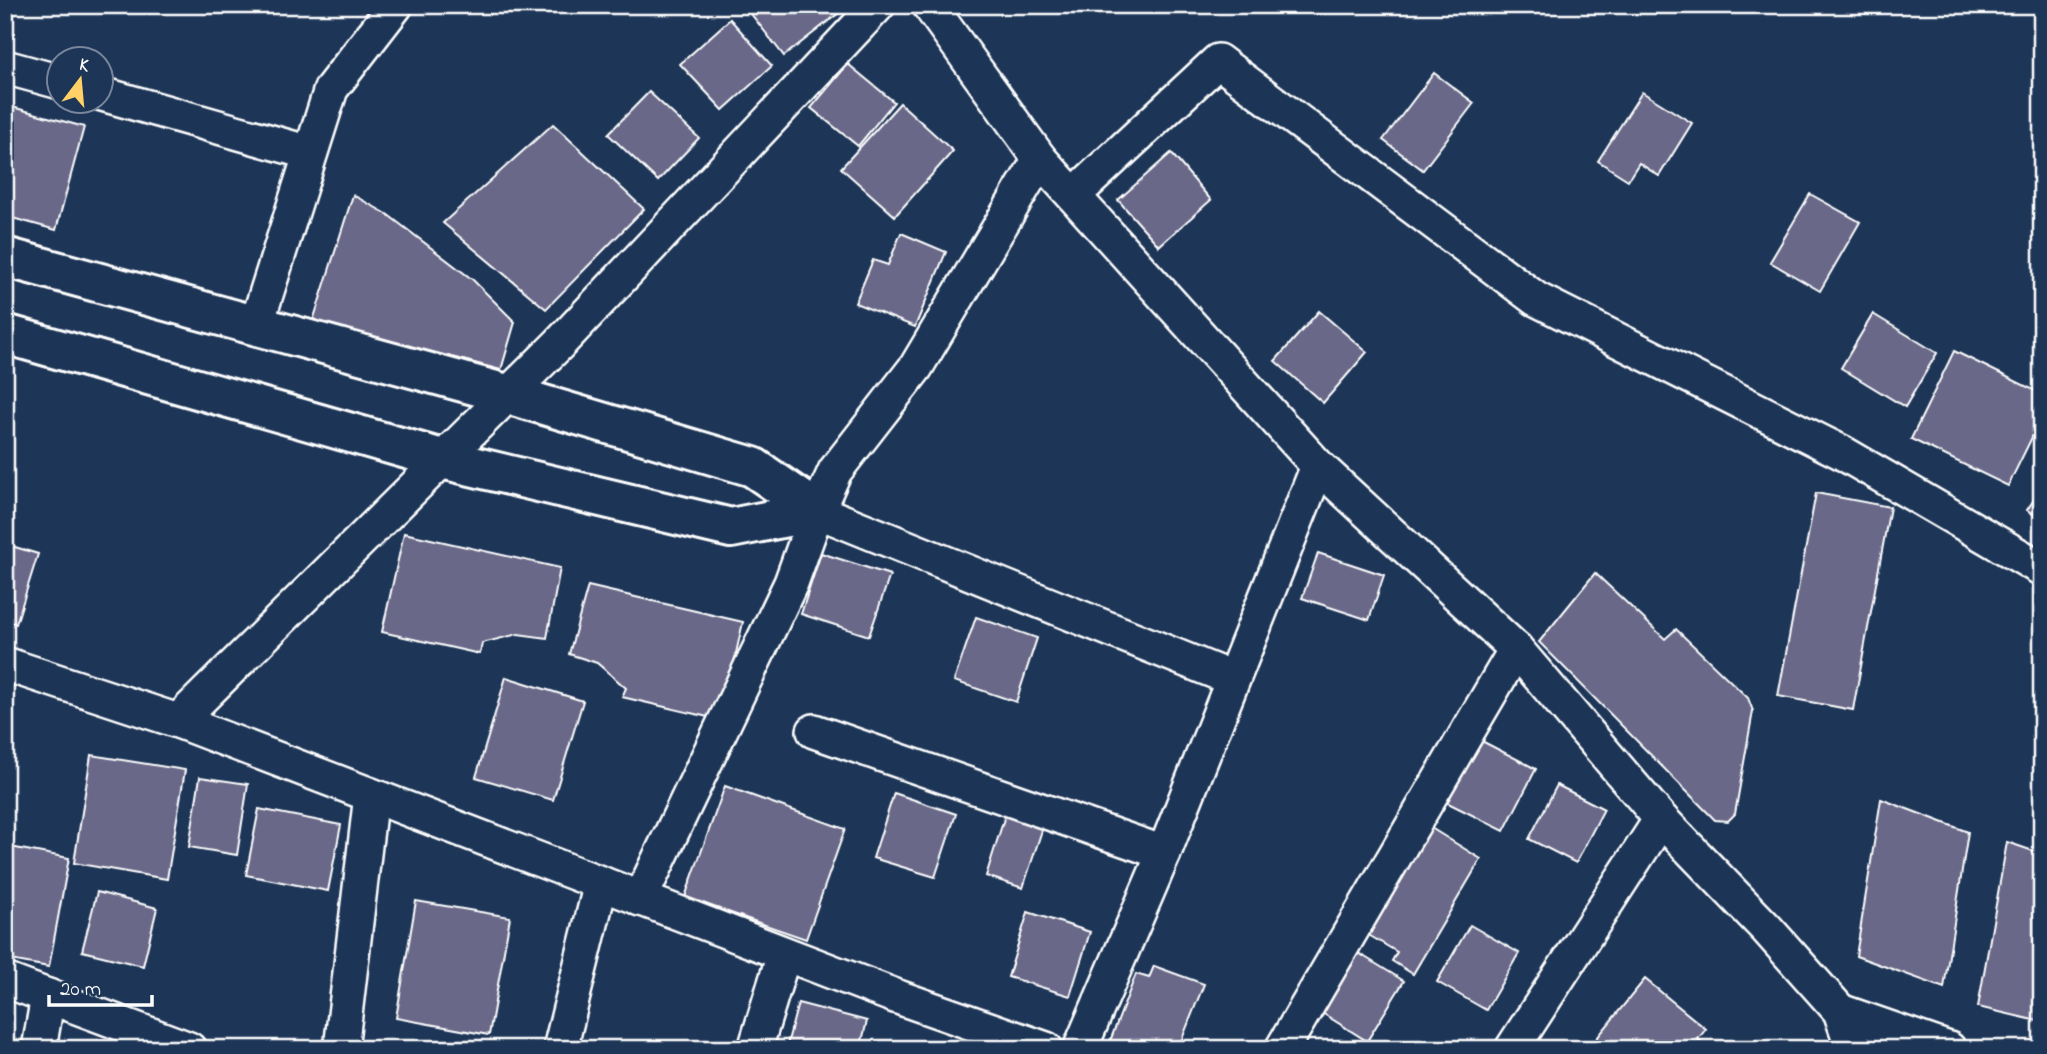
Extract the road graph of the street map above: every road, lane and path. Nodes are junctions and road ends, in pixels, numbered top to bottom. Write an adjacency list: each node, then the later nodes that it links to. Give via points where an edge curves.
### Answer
1 (396, 5): 7 (street, via 331,89)
2 (878, 5): 13 (street)
3 (929, 5): 8 (street)
4 (5, 67): 5 (street)
5 (46, 78)
6 (116, 98): 7 (street)
7 (310, 153): 11 (street)
8 (1041, 159): 9 (street); 16 (street, via 916,367 835,471)
9 (1074, 195): 15 (street); 17 (street, via 1218,61 1536,299 1841,452)
10 (5, 257): 11 (street)
11 (256, 326): 13 (street)
12 (5, 334): 14 (street)
13 (508, 394): 14 (street); 16 (street, via 753,467)
14 (442, 459): 16 (street, via 731,528); 21 (street)
15 (1318, 466): 18 (street); 20 (street)
16 (817, 510): 20 (street); 27 (street, via 791,583)
17 (2042, 569)
18 (1516, 649): 24 (street); 39 (street)
19 (5, 664): 21 (street)
20 (1233, 679): 25 (street)
21 (178, 721): 23 (street)
22 (814, 731): 25 (street)
23 (371, 795): 26 (street); 34 (street)
24 (1661, 819): 31 (street); 40 (street)
25 (1164, 853): 38 (street)
26 (601, 883): 27 (street); 35 (street)
27 (640, 899): 28 (street)
28 (783, 954): 36 (street); 37 (street)
29 (5, 980): 30 (street)
30 (48, 996): 32 (street); 33 (street)
31 (1840, 1011): 41 (street); 42 (street)
32 (39, 1049)
33 (189, 1049)
34 (341, 1049)
35 (560, 1049)
36 (755, 1049)
37 (1046, 1049)
38 (1080, 1049)
39 (1282, 1049)
40 (1512, 1049)
41 (1853, 1049)
42 (1949, 1049)

